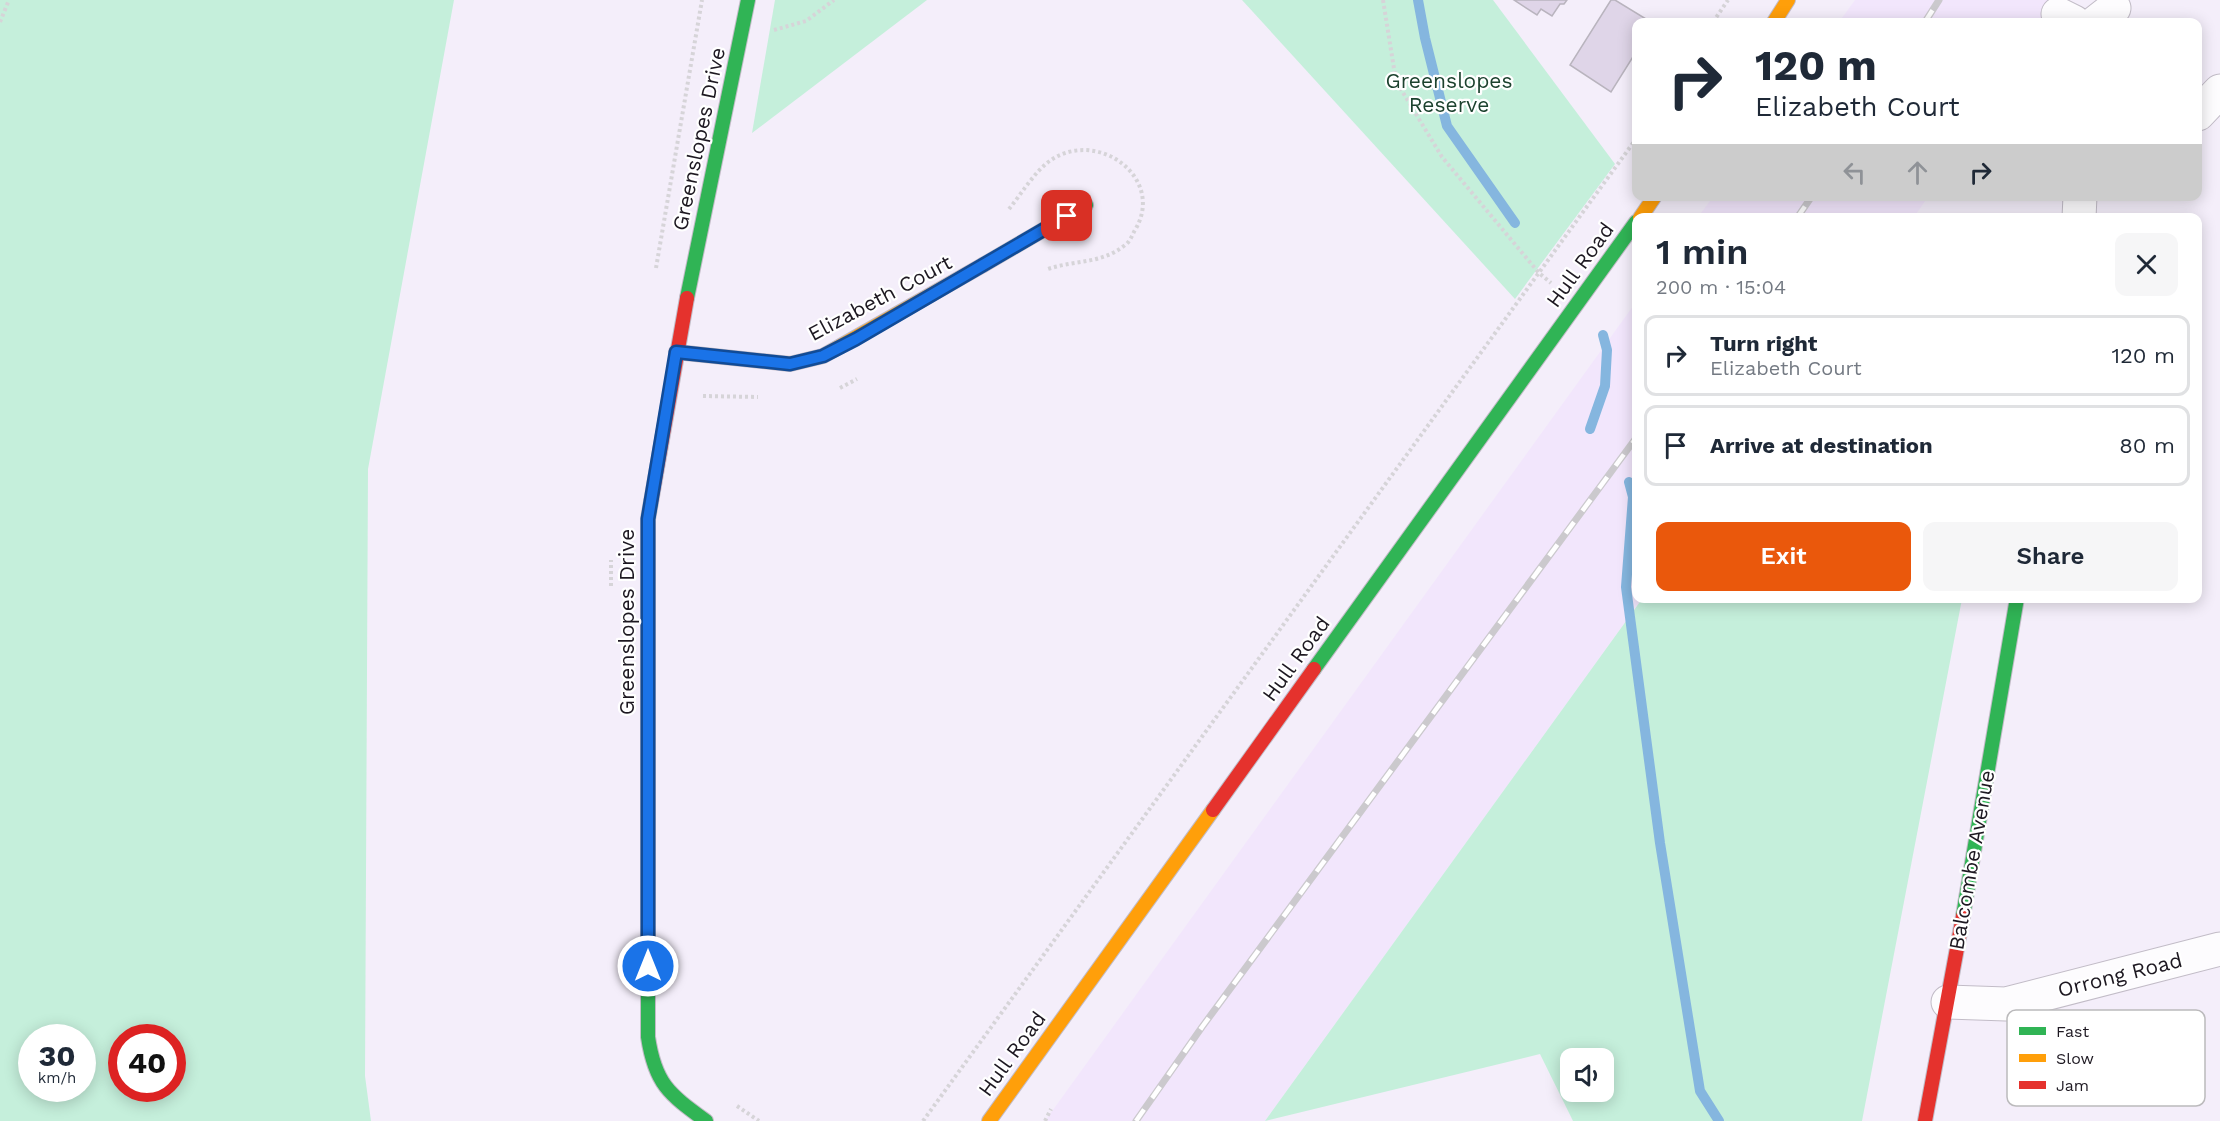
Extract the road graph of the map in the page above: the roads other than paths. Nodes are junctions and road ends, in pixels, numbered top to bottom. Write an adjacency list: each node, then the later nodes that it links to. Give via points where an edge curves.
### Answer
1 (748, 0): 8 (street, Greenslopes Drive)
2 (1788, 0): 3 (street)
3 (1777, 18)
4 (2220, 91): 5 (street)
5 (2202, 110)
6 (1086, 205): 8 (street, Elizabeth Court, via 823,356 790,364)
7 (1632, 228): 13 (street, Hull Road)
8 (676, 352): 12 (street, Greenslopes Drive, via 648,519 648,1037 651,1063 663,1090)
9 (2016, 603): 11 (street, Balcombe Avenue)
10 (2220, 950): 11 (street, Orrong Road, via 2006,1004)
11 (1948, 1002): 14 (street, Balcombe Avenue)
12 (706, 1121)
13 (989, 1121)
14 (1925, 1121)

